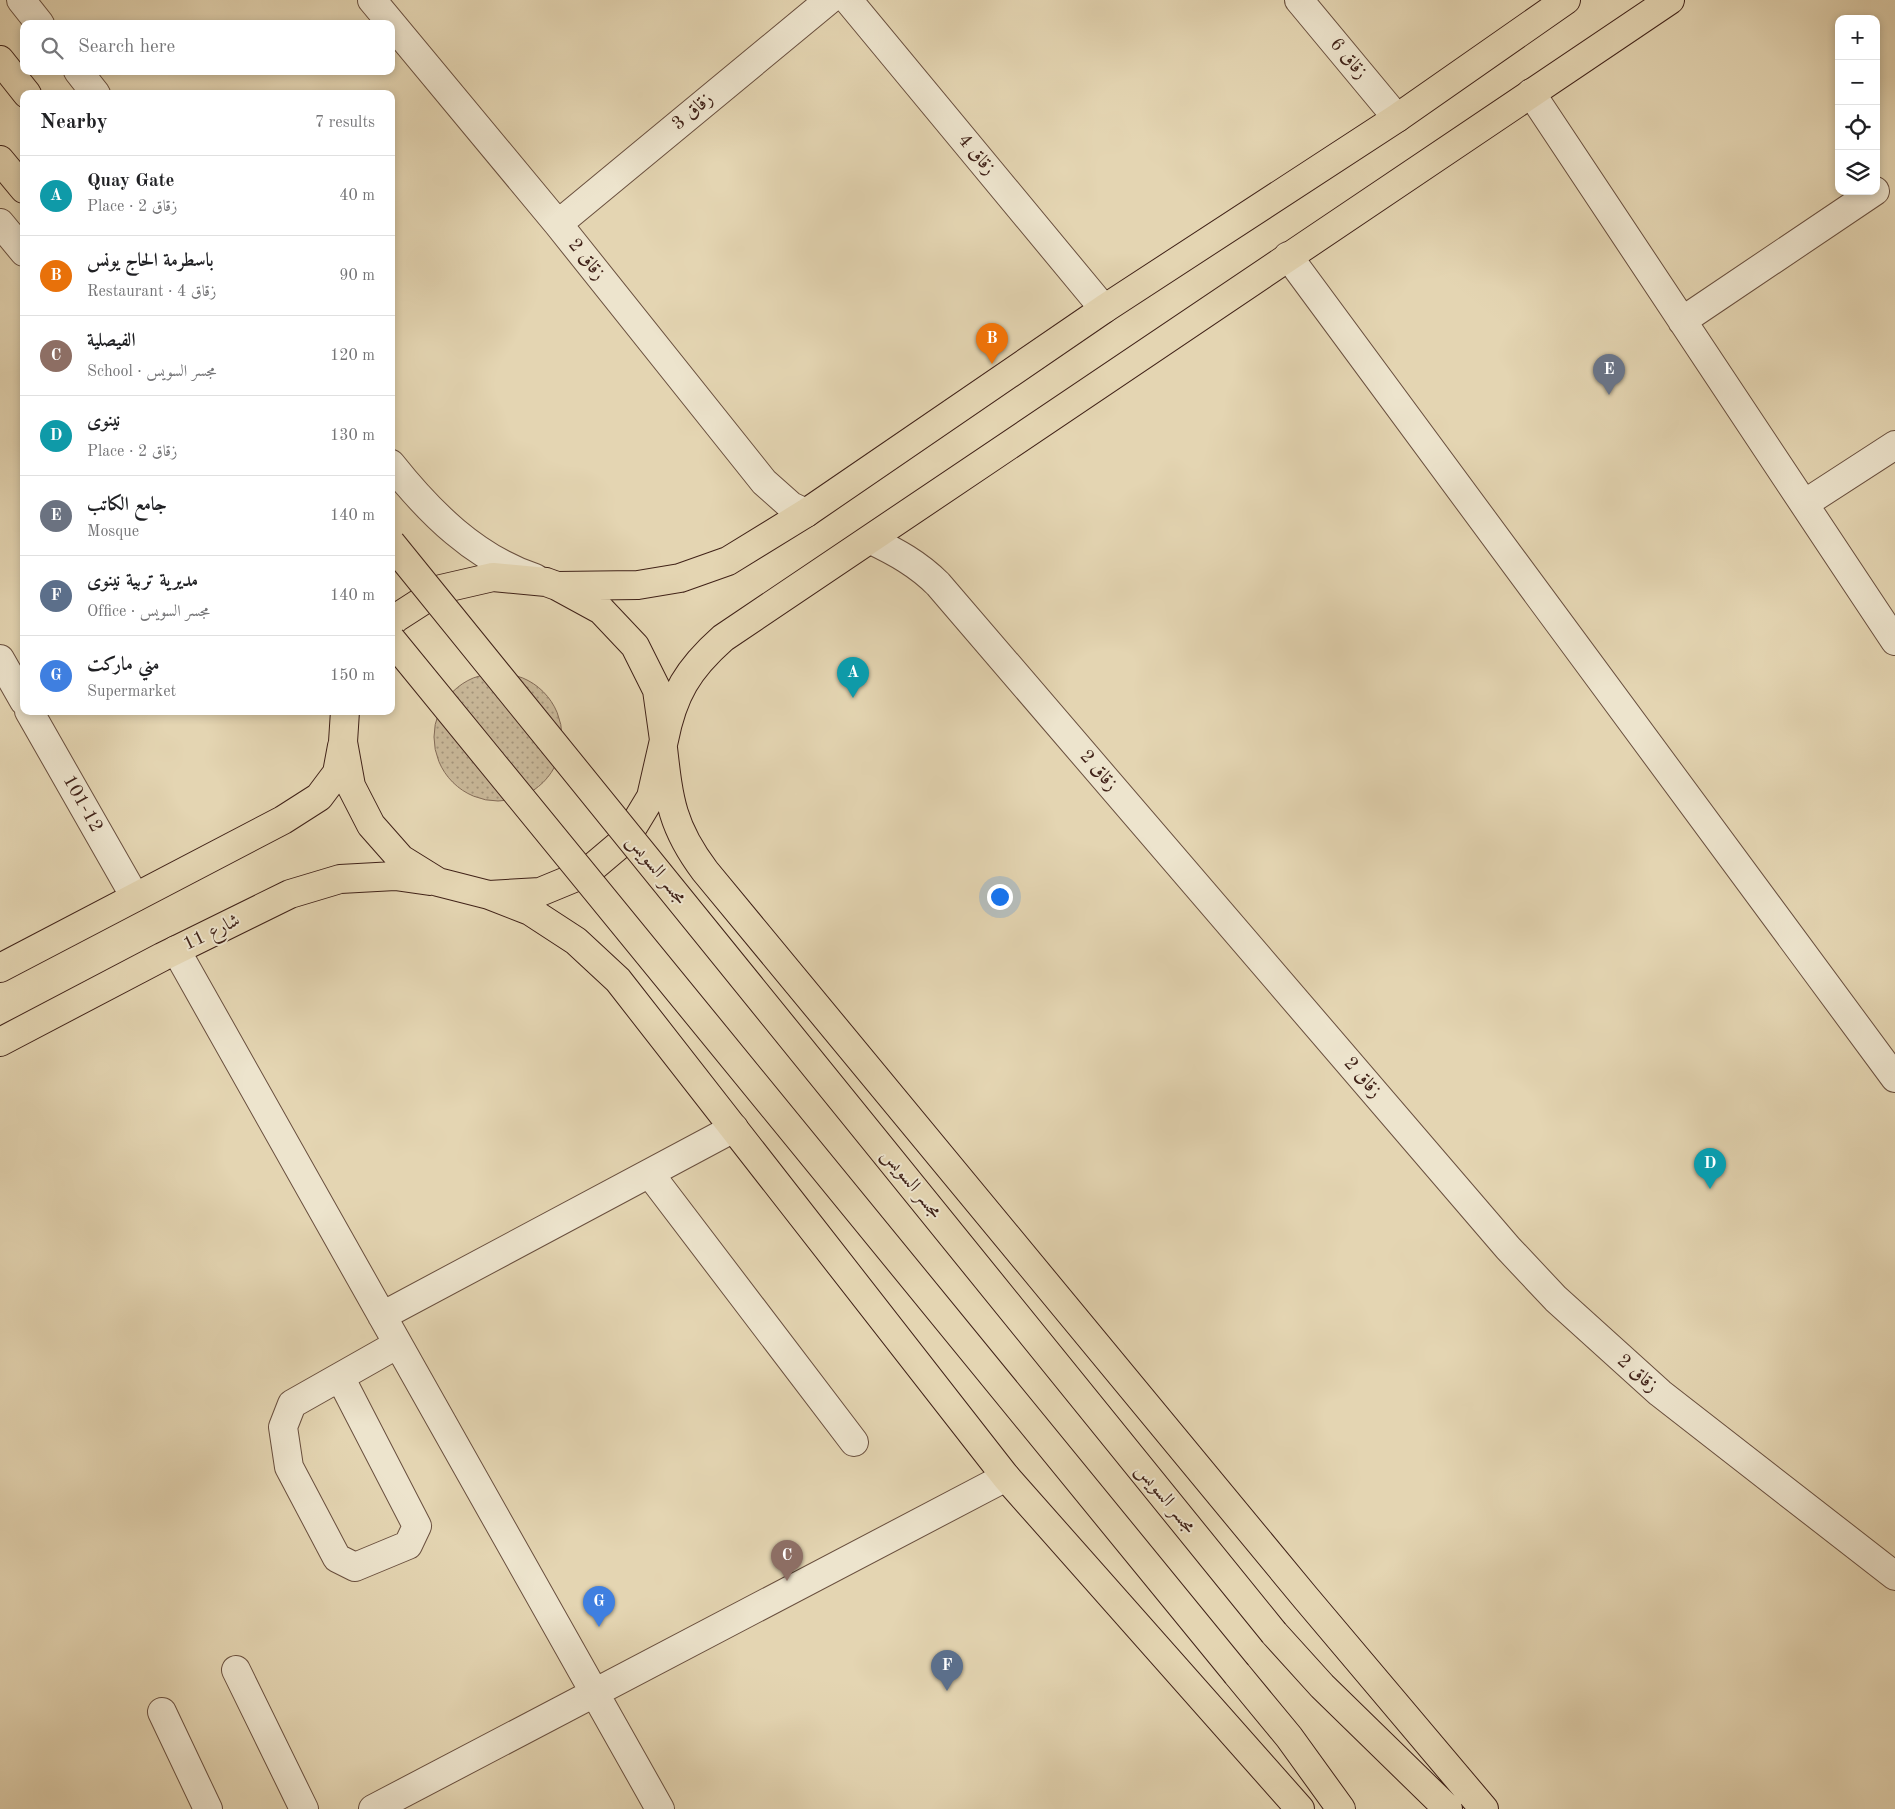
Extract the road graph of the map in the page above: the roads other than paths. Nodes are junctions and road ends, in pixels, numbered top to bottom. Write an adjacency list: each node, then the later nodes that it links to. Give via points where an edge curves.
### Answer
1 (21, 0): 8 (street)
2 (372, 0): 9 (street, زقاق 2)
3 (829, 0): 23 (street, زقاق 3)
4 (848, 0): 26 (street, زقاق 4)
5 (1299, 0): 16 (street, زقاق 6)
6 (1566, 0): 16 (main road)
7 (1670, 0): 15 (main road)
8 (37, 20)
9 (389, 20)
10 (395, 28): 23 (street, زقاق 2)
11 (0, 60): 13 (main road)
12 (81, 75): 14 (street)
13 (24, 90)
14 (93, 90)
15 (1531, 93): 25 (main road); 27 (street)
16 (1397, 118): 26 (main road)
17 (0, 160): 19 (main road)
18 (1895, 178): 20 (street)
19 (20, 184)
20 (1880, 188)
21 (1870, 195): 27 (street)
22 (0, 223): 24 (street)
23 (558, 224): 31 (street, زقاق 2, via 764,482 791,506)
24 (20, 247)
25 (1288, 256): 32 (main road); 50 (street)
26 (1104, 309): 31 (main road)
27 (1682, 320): 30 (street)
28 (1895, 445): 30 (street)
29 (395, 469): 34 (street, via 448,526 478,551 514,571)
30 (1804, 504): 36 (street)
31 (806, 514): 34 (main road, via 728,561 680,578 638,585)
32 (871, 540): 43 (main road, via 723,638 700,659 683,683 669,712); 58 (street, زقاق 2, via 907,558 938,584 1501,1241 1556,1299 1660,1393)
33 (395, 548): 68 (main road, مجسر السويس, bridge, via 1274,1634 1322,1686)
34 (552, 584): 35 (main road, via 492,577 441,589); 43 (main road, via 601,610 635,646 657,690)
35 (395, 619)
36 (1895, 641)
37 (395, 644): 67 (main road, bridge, via 1289,1737)
38 (0, 660): 39 (street)
39 (20, 694)
40 (31, 715): 46 (street, 101-12)
41 (345, 715): 42 (main road)
42 (343, 742): 44 (main road, via 351,786 371,826 401,859); 46 (main road, via 337,773 319,798)
43 (663, 744): 45 (main road, via 651,798 625,840 586,873 540,892); 69 (main road, via 668,795 676,822 687,847 705,871)
44 (438, 882): 45 (main road); 47 (main road, شارع 11, via 395,876 340,879 290,894)
45 (490, 895): 51 (main road, via 530,911 576,941 618,980)
46 (135, 897): 48 (main road)
47 (176, 950): 49 (main road, شارع 11); 53 (street)
48 (0, 968)
49 (0, 1042)
50 (1895, 1078)
51 (734, 1128): 52 (street); 57 (main road)
52 (650, 1174): 53 (street); 56 (street)
53 (382, 1316): 54 (street)
54 (398, 1344): 55 (street); 60 (street)
55 (340, 1377): 55 (street, via 292,1404 283,1426 289,1467 337,1558 355,1567 408,1545 417,1526)
56 (854, 1442)
57 (1006, 1478): 60 (street); 66 (main road)
58 (1895, 1576)
59 (236, 1670): 63 (street)
60 (594, 1692): 64 (street); 65 (street)
61 (162, 1712): 62 (street)
62 (208, 1809)
63 (304, 1809)
64 (373, 1809)
65 (660, 1809)
66 (1300, 1809)
67 (1341, 1809)
68 (1448, 1809)
69 (1484, 1809)

